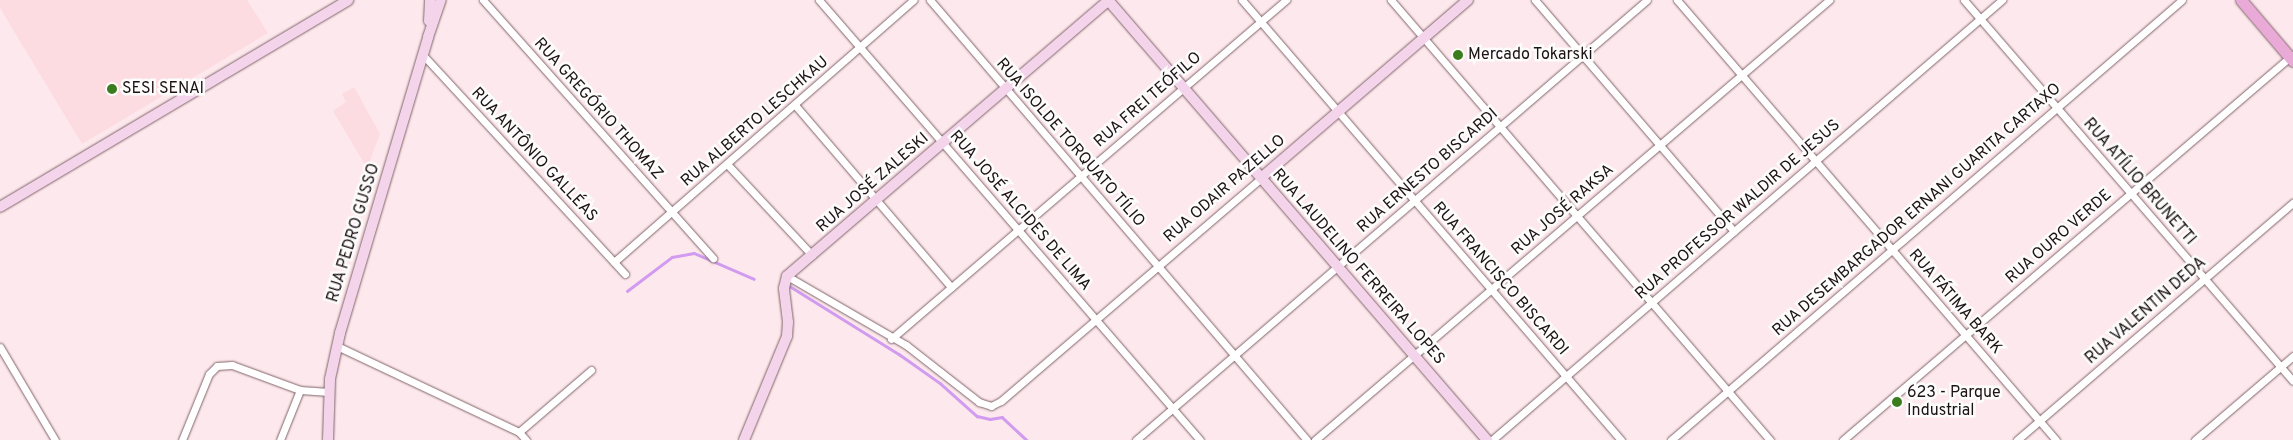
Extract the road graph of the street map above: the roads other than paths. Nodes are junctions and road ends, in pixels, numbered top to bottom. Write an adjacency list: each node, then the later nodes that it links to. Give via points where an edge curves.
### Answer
1 (348, 0): 46 (street)
2 (430, 0): 23 (street, RUA PEDRO GUSSO)
3 (441, 0): 23 (street, RUA PEDRO GUSSO)
4 (483, 0): 47 (street, RUA GREGÓRIO THOMAZ)
5 (819, 0): 25 (street, RUA JOSÉ ALCIDES DE LIMA)
6 (913, 0): 25 (street, RUA ALBERTO LESCHKAU)
7 (930, 0): 31 (street, RUA ISOLDE TORQUATO TÍLIO)
8 (1108, 0): 30 (street, RUA LAUDELINO FERREIRA LOPES); 31 (street, RUA JOSÉ ZALESKI)
9 (1242, 0): 22 (street, RUA FRANCISCO BISCARDI)
10 (1286, 0): 22 (street, RUA FREI TEÓFILO)
11 (1391, 0): 24 (street)
12 (1468, 0): 24 (street, RUA ODAIR PAZELLO)
13 (1535, 0): 27 (street)
14 (1647, 0): 27 (street, RUA ERNESTO BISCARDI)
15 (1677, 0): 29 (street, RUA FÁTIMA BARK)
16 (1829, 0): 29 (street, RUA JOSÉ RAKSA)
17 (1964, 0): 21 (street, RUA ATÍLIO BRUNETTI)
18 (2002, 0): 21 (street, RUA PROFESSOR WALDIR DE JESUS)
19 (2182, 0): 33 (street, RUA DESEMBARGADOR ERNANI GUARITA CARTAXO)
20 (2241, 0): 28 (main road)
21 (1980, 19): 33 (street, RUA ATÍLIO BRUNETTI); 38 (street, RUA PROFESSOR WALDIR DE JESUS)
22 (1260, 22): 30 (street, RUA FREI TEÓFILO); 34 (street, RUA FRANCISCO BISCARDI)
23 (428, 37): 26 (street, RUA PEDRO GUSSO)
24 (1424, 38): 34 (street, RUA ODAIR PAZELLO); 35 (street)
25 (859, 46): 32 (street, RUA ALBERTO LESCHKAU, via 849,59); 36 (street, RUA JOSÉ ALCIDES DE LIMA)
26 (423, 54): 54 (street, RUA ANTÔNIO GALLÉAS); 66 (street, RUA PEDRO GUSSO)
27 (1583, 56): 35 (street, RUA ERNESTO BISCARDI); 37 (street)
28 (2292, 57): 42 (street, RUA OURO VERDE)
29 (1741, 75): 37 (street, RUA JOSÉ RAKSA); 38 (street, RUA FÁTIMA BARK)
30 (1184, 88): 40 (street, RUA FREI TEÓFILO); 41 (street, RUA LAUDELINO FERREIRA LOPES)
31 (1006, 89): 36 (street, RUA JOSÉ ZALESKI); 40 (street, RUA ISOLDE TORQUATO TÍLIO)
32 (795, 105): 39 (street, RUA ALBERTO LESCHKAU); 43 (street)
33 (2057, 108): 42 (street, RUA ATÍLIO BRUNETTI); 51 (street, RUA DESEMBARGADOR ERNANI GUARITA CARTAXO)
34 (1338, 112): 41 (street, RUA ODAIR PAZELLO); 44 (street, RUA FRANCISCO BISCARDI)
35 (1500, 127): 44 (street, RUA ERNESTO BISCARDI); 48 (street)
36 (943, 143): 43 (street, RUA JOSÉ ZALESKI); 49 (street, RUA JOSÉ ALCIDES DE LIMA)
37 (1660, 145): 48 (street, RUA JOSÉ RAKSA); 50 (street)
38 (1816, 161): 50 (street, RUA PROFESSOR WALDIR DE JESUS); 51 (street, RUA FÁTIMA BARK)
39 (728, 164): 47 (street, RUA ALBERTO LESCHKAU); 52 (street)
40 (1081, 176): 49 (street, RUA FREI TEÓFILO); 55 (street, RUA ISOLDE TORQUATO TÍLIO)
41 (1261, 178): 55 (street, RUA ODAIR PAZELLO); 56 (street, RUA LAUDELINO FERREIRA LOPES)
42 (2131, 193): 59 (street, RUA ATÍLIO BRUNETTI); 64 (street, RUA OURO VERDE)
43 (876, 200): 52 (street, RUA JOSÉ ZALESKI); 60 (street)
44 (1414, 201): 56 (street, RUA ERNESTO BISCARDI); 61 (street, RUA FRANCISCO BISCARDI)
45 (2293, 203): 59 (street, RUA VALENTIN DEDA)
46 (0, 206)
47 (672, 212): 53 (street, RUA GREGÓRIO THOMAZ); 54 (street, RUA ALBERTO LESCHKAU)
48 (1577, 216): 61 (street, RUA JOSÉ RAKSA); 62 (street)
49 (1018, 230): 60 (street, RUA FREI TEÓFILO); 63 (street, RUA JOSÉ ALCIDES DE LIMA)
50 (1734, 231): 62 (street, RUA PROFESSOR WALDIR DE JESUS)
51 (1892, 250): 64 (street, RUA FÁTIMA BARK); 76 (street, RUA DESEMBARGADOR ERNANI GUARITA CARTAXO)
52 (812, 256): 58 (street, RUA JOSÉ ZALESKI)
53 (713, 258)
54 (614, 262): 57 (street, RUA ANTÔNIO GALLÉAS)
55 (1158, 266): 63 (street, RUA ODAIR PAZELLO); 68 (street, RUA ISOLDE TORQUATO TÍLIO)
56 (1338, 267): 68 (street, RUA ERNESTO BISCARDI); 69 (street, RUA LAUDELINO FERREIRA LOPES)
57 (625, 274)
58 (787, 276): 65 (street); 86 (street, via 784,288 788,322 786,336)
59 (2205, 279): 71 (street, RUA ATÍLIO BRUNETTI); 79 (street, RUA VALENTIN DEDA)
60 (951, 287): 65 (street, RUA FREI TEÓFILO)
61 (1491, 290): 69 (street, RUA JOSÉ RAKSA); 73 (street, RUA FRANCISCO BISCARDI)
62 (1652, 302): 73 (street, RUA PROFESSOR WALDIR DE JESUS); 76 (street)
63 (1096, 320): 65 (street, RUA ODAIR PAZELLO, via 991,406 984,406 914,351); 78 (street, RUA JOSÉ ALCIDES DE LIMA)
64 (1966, 335): 79 (street, RUA FÁTIMA BARK); 96 (street, RUA OURO VERDE)
65 (891, 338)
66 (336, 346): 77 (street, RUA PEDRO GUSSO); 80 (street)
67 (0, 347): 81 (street)
68 (1235, 356): 78 (street, RUA ERNESTO BISCARDI); 89 (street, RUA ISOLDE TORQUATO TÍLIO)
69 (1414, 356): 90 (street, RUA JOSÉ RAKSA); 91 (street, RUA LAUDELINO FERREIRA LOPES)
70 (2293, 356): 71 (street)
71 (2281, 367): 74 (street, RUA ATÍLIO BRUNETTI); 99 (street)
72 (591, 370): 80 (street)
73 (1566, 376): 92 (street, RUA PROFESSOR WALDIR DE JESUS); 93 (street, RUA FRANCISCO BISCARDI)
74 (2293, 381)
75 (300, 390): 77 (street); 82 (street, via 232,365 217,366 209,374); 83 (street)
76 (1728, 391): 94 (street, RUA DESEMBARGADOR ERNANI GUARITA CARTAXO); 95 (street)
77 (329, 392): 84 (street, RUA PEDRO GUSSO)
78 (1173, 409): 87 (street, RUA ERNESTO BISCARDI); 88 (street, RUA JOSÉ ALCIDES DE LIMA)
79 (2040, 421): 97 (street, RUA VALENTIN DEDA); 98 (street, RUA FÁTIMA BARK)
80 (518, 432): 85 (street)
81 (54, 440)
82 (182, 440)
83 (280, 440)
84 (328, 440)
85 (526, 440)
86 (744, 440)
87 (1136, 440)
88 (1200, 440)
89 (1307, 440)
90 (1315, 440)
91 (1487, 440)
92 (1492, 440)
93 (1621, 440)
94 (1671, 440)
95 (1770, 440)
96 (1843, 440)
97 (2018, 440)
98 (2056, 440)
99 (2195, 440)

